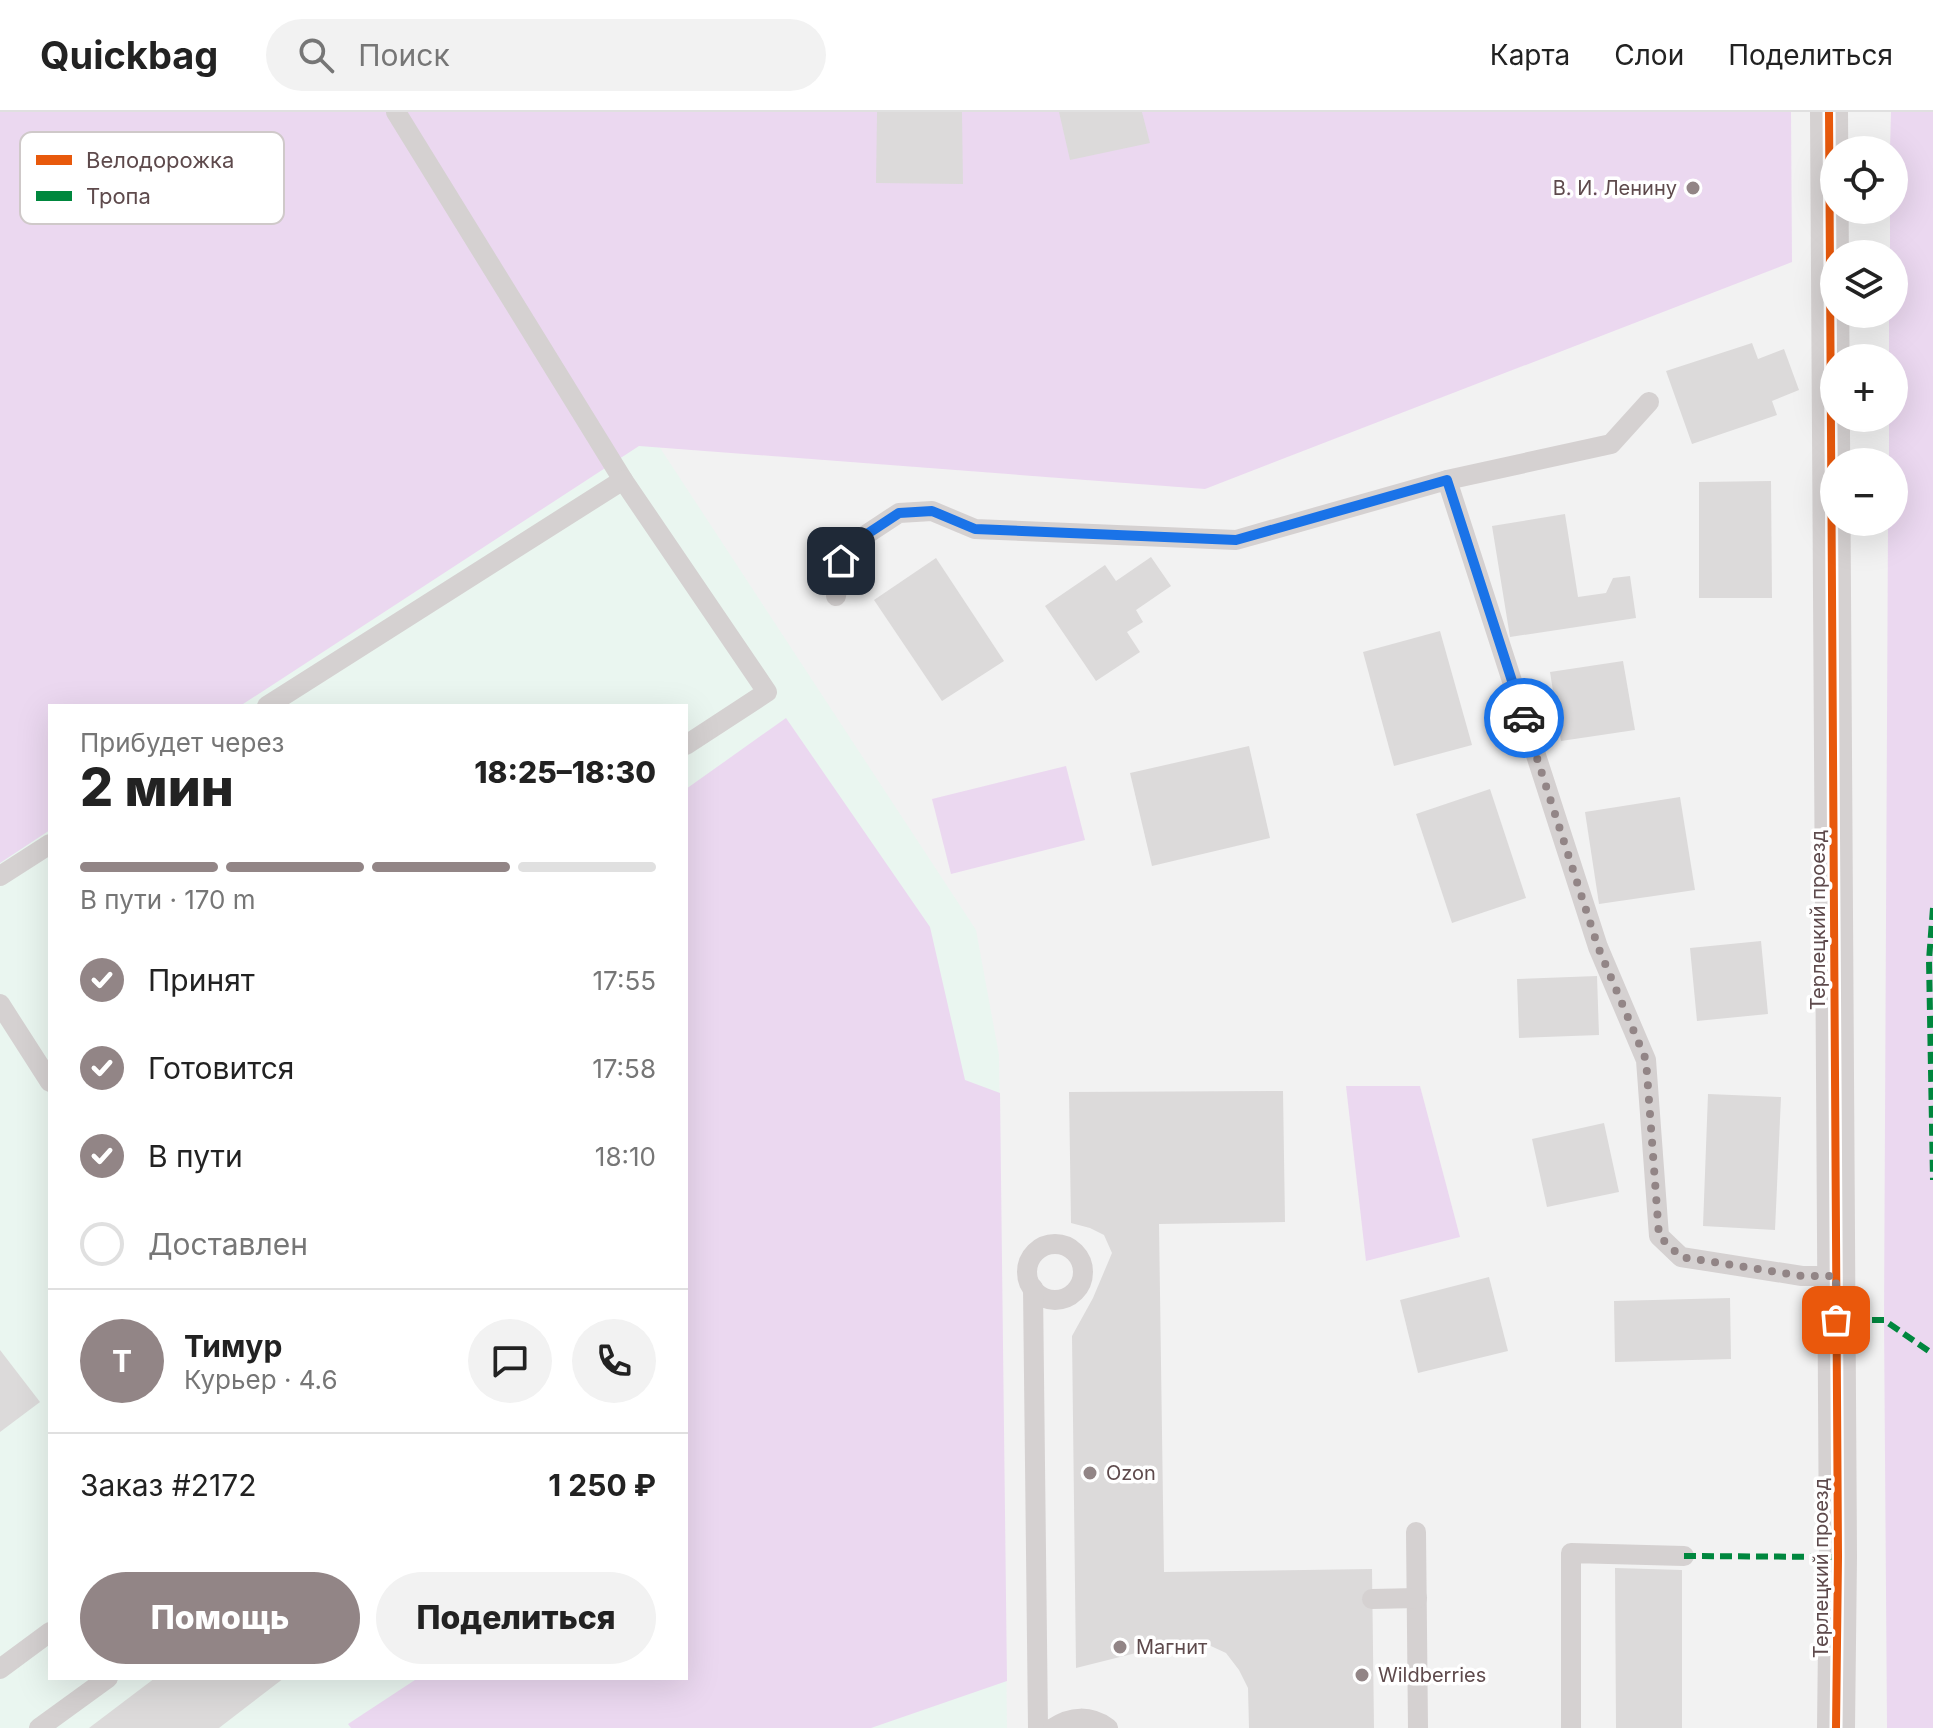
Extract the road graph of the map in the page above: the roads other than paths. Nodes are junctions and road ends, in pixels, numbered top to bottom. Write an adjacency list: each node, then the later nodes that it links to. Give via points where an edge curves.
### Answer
1 (396, 112): 4 (lane)
2 (1829, 112): 13 (street, Терлецкий проезд)
3 (1649, 402): 5 (lane, via 1611,444)
4 (623, 480): 7 (lane); 8 (lane, via 767,692)
5 (1447, 480): 6 (lane, via 1236,540 975,529 932,511 899,513 858,540 841,561); 13 (lane, via 1598,947 1646,1060 1659,1236 1681,1257 1802,1276)
6 (836, 596)
7 (270, 704)
8 (688, 744)
9 (48, 845): 10 (lane)
10 (0, 876)
11 (0, 1004): 12 (lane)
12 (48, 1079)
13 (1836, 1276): 28 (street, Терлецкий проезд)
14 (1033, 1288): 23 (lane)
15 (1416, 1532): 17 (lane)
16 (1684, 1556): 27 (lane, via 1571,1553)
17 (1417, 1598): 18 (lane); 26 (lane)
18 (1372, 1599)
19 (48, 1633): 20 (lane)
20 (0, 1669)
21 (105, 1680): 22 (lane)
22 (39, 1728)
23 (1038, 1728)
24 (1053, 1728): 25 (lane, via 1084,1718)
25 (1108, 1728)
26 (1418, 1728)
27 (1571, 1728)
28 (1836, 1728)

